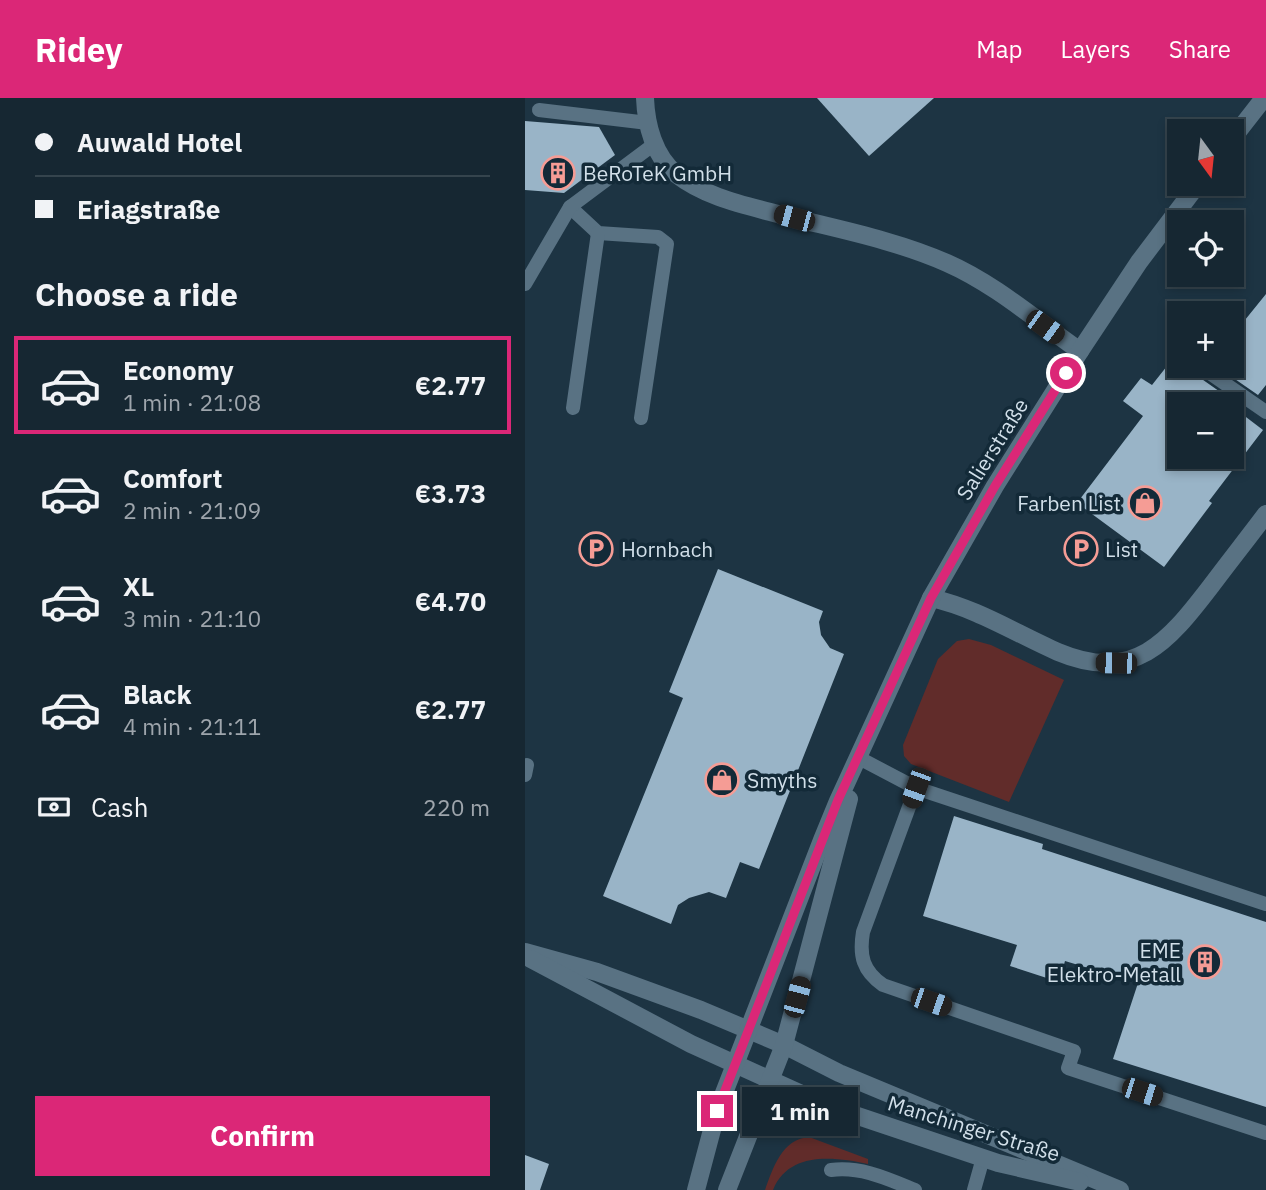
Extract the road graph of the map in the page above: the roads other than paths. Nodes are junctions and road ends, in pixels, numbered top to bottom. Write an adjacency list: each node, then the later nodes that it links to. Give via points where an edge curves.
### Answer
1 (645, 98): 4 (main road)
2 (1264, 98): 5 (main road)
3 (538, 110): 4 (lane)
4 (648, 123): 6 (main road)
5 (1244, 124)
6 (653, 145): 8 (lane); 11 (main road, via 674,173 707,193 949,264)
7 (1189, 196): 11 (main road, Salierstraße)
8 (570, 207): 9 (lane); 10 (lane)
9 (598, 233): 13 (lane); 15 (lane, via 658,237 667,244)
10 (525, 284)
11 (1080, 351): 17 (main road, Salierstraße)
12 (1217, 378): 14 (lane)
13 (573, 408)
14 (1266, 412)
15 (641, 418)
16 (1266, 514): 17 (main road, via 1171,636 1145,654 1116,663 1086,662 960,604)
17 (931, 598): 18 (main road, Salierstraße)
18 (859, 758): 19 (lane); 22 (main road, Salierstraße, via 838,800); 23 (main road, Salierstraße)
19 (916, 788): 20 (lane); 26 (lane, via 863,932 863,965 872,978 1074,1051 1068,1068)
20 (1266, 904)
21 (525, 954): 22 (main road, Manchinger Straße, via 597,972); 24 (main road, Manchinger Straße)
22 (748, 1029): 23 (main road, Manchinger Straße); 24 (main road, Salierstraße)
23 (784, 1045): 25 (main road, Salierstraße); 29 (main road, Manchinger Straße, via 839,1073)
24 (735, 1066): 25 (main road, Manchinger Straße); 30 (main road, Salierstraße, via 717,1111)
25 (769, 1081): 27 (main road, Manchinger Straße, via 828,1106); 31 (main road, Salierstraße)
26 (1266, 1133)
27 (983, 1158): 29 (main road, Manchinger Straße); 33 (lane)
28 (831, 1170): 32 (lane, via 870,1173)
29 (1116, 1188)
30 (696, 1190)
31 (727, 1190)
32 (915, 1190)
33 (974, 1190)

